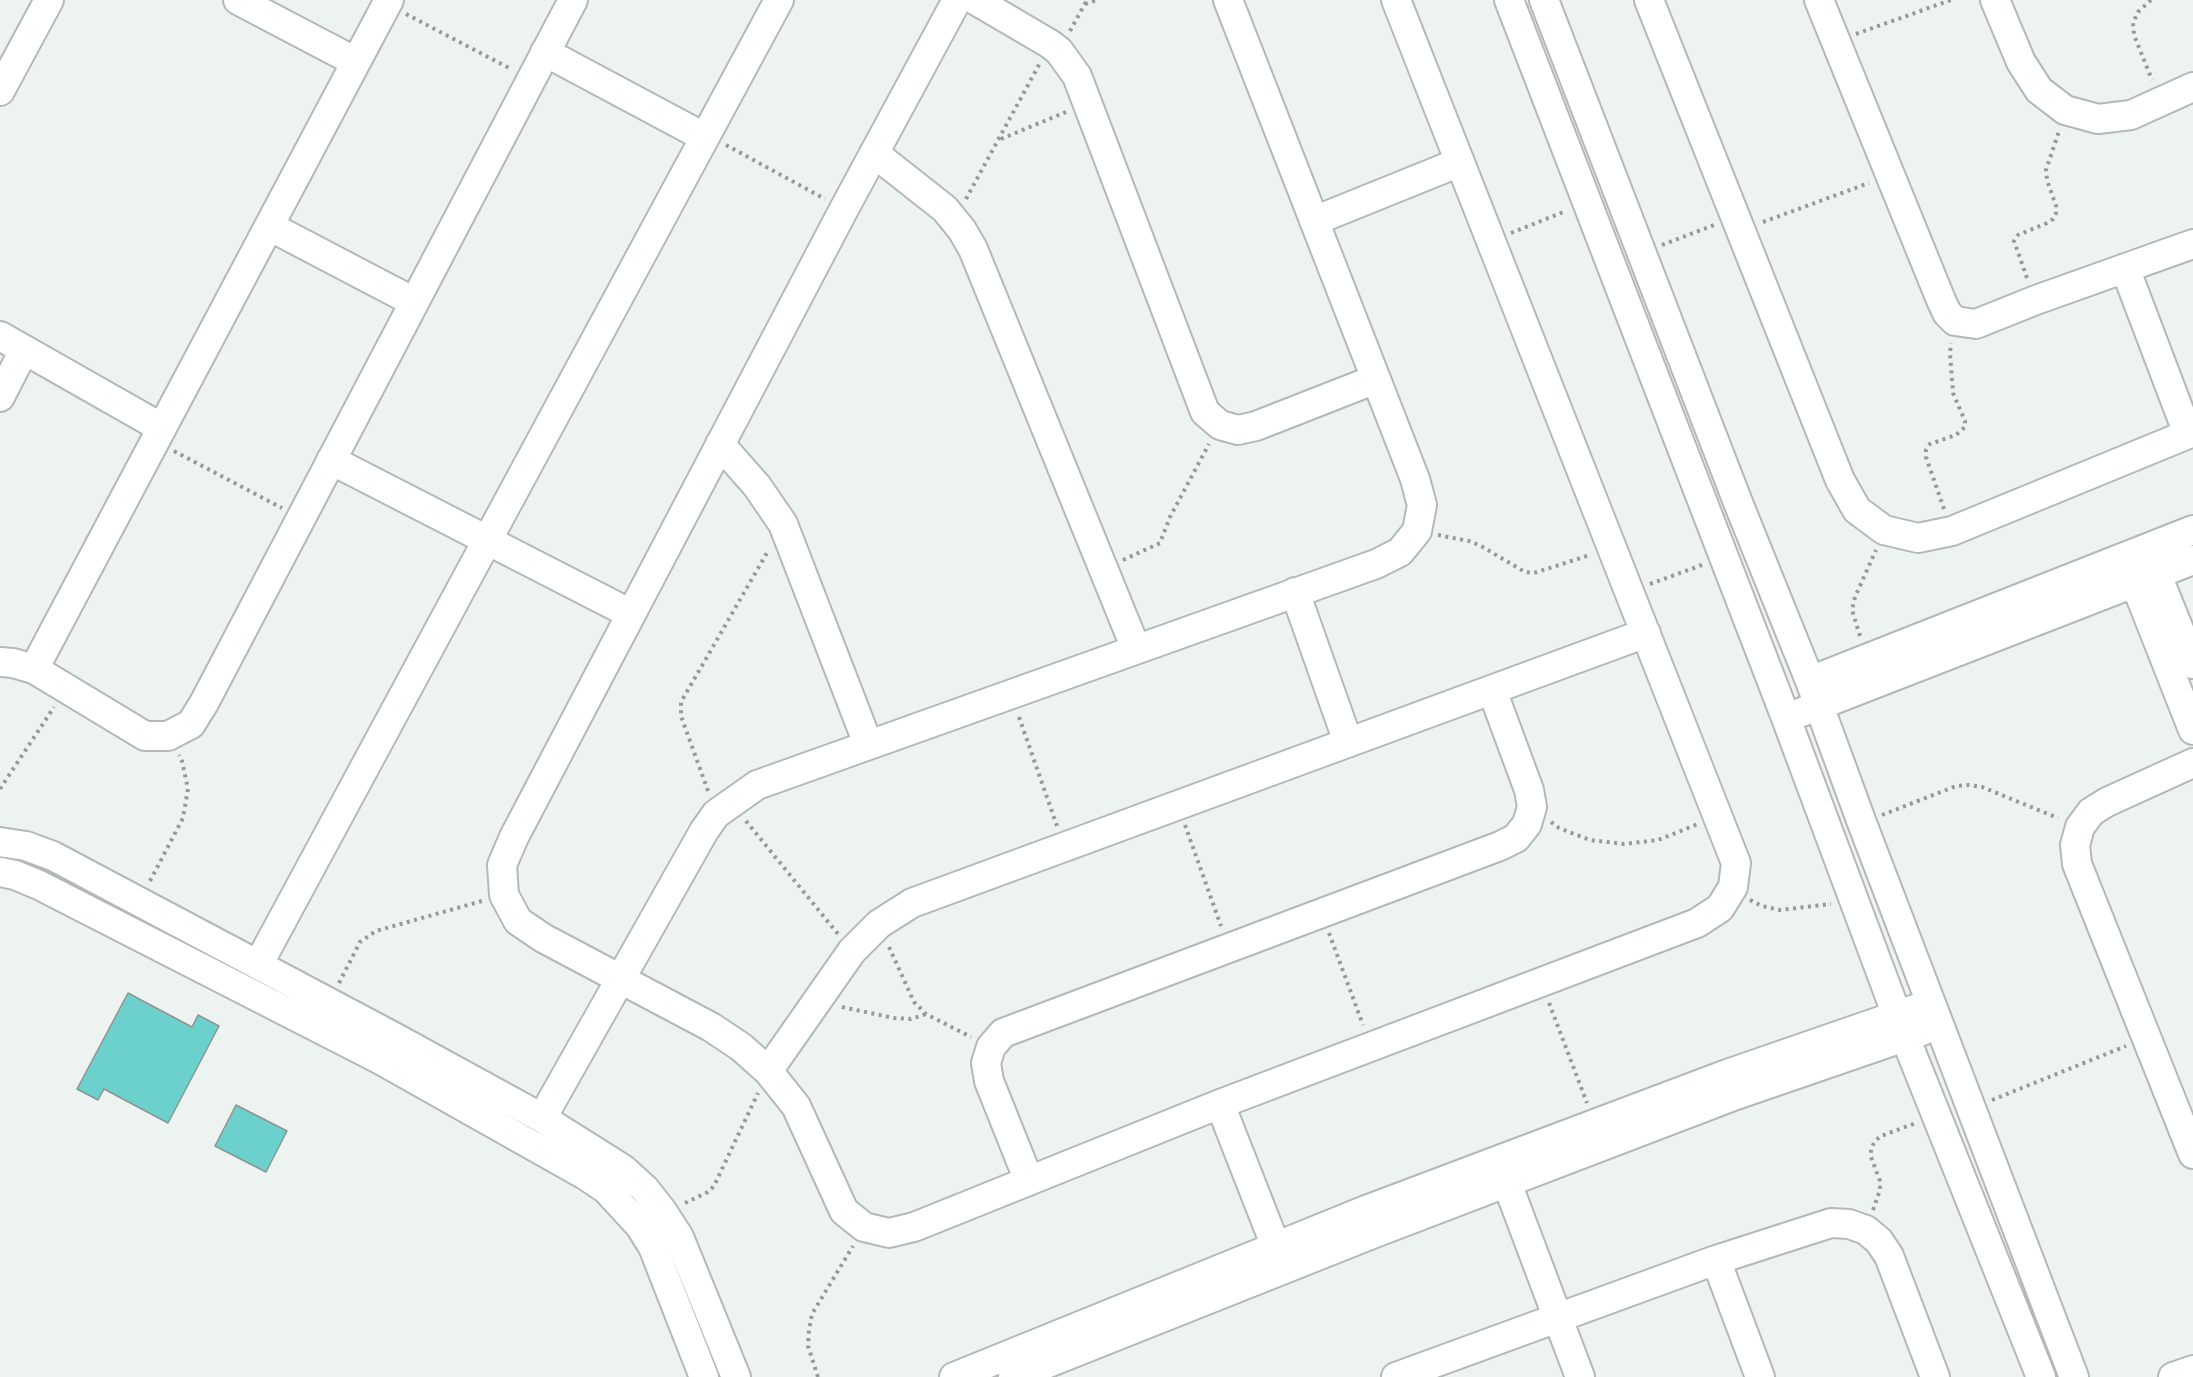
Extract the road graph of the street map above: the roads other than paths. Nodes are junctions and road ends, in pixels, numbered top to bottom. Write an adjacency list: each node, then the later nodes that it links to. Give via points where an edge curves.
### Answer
1 (49, 0): 19 (street)
2 (238, 0): 17 (street)
3 (573, 0): 16 (street)
4 (757, 0): 20 (street)
5 (779, 0): 20 (street)
6 (957, 0): 21 (street)
7 (975, 0): 30 (street, via 1055,48 1077,76 1205,412 1220,424 1238,430)
8 (1228, 0): 23 (street)
9 (1396, 0): 22 (street)
10 (1509, 0): 37 (street)
11 (1544, 0): 36 (street)
12 (1649, 0): 32 (street, via 1840,480 1857,510 1884,530 1918,538 1952,531)
13 (1819, 0): 26 (street, via 1941,300 1955,321 1976,324)
14 (1995, 0): 18 (street, via 2027,72 2039,90 2066,110 2098,119 2131,115)
15 (388, 2): 17 (street)
16 (545, 52): 20 (street); 27 (street)
17 (356, 62): 24 (street)
18 (2193, 87)
19 (0, 91)
20 (698, 132): 39 (street)
21 (874, 153): 34 (street); 45 (street, via 932,197 955,220 973,249)
22 (1460, 162): 23 (street); 44 (street)
23 (1314, 221): 30 (street)
24 (269, 226): 27 (street); 33 (street)
25 (2193, 244): 26 (street)
26 (2126, 268): 32 (street)
27 (414, 302): 35 (street)
28 (0, 336): 29 (street)
29 (24, 350): 31 (street); 33 (street)
30 (1376, 379): 42 (street, via 1422,505 1417,531 1400,552)
31 (0, 397)
32 (2191, 433)
33 (159, 434): 48 (street)
34 (720, 444): 43 (street); 54 (street, via 757,486 783,524)
35 (331, 460): 39 (street); 48 (street, via 190,724 168,736 145,736)
36 (1739, 505): 37 (street); 50 (street)
37 (1707, 517): 51 (street)
38 (2193, 530): 50 (street, via 1867,659)
39 (480, 537): 43 (street); 58 (street)
40 (2193, 560): 41 (street)
41 (2146, 579): 47 (street); 50 (street); 52 (street)
42 (1295, 592): 45 (street); 53 (street)
43 (631, 614): 59 (street, via 502,865 504,895 518,921)
44 (1646, 633): 49 (street); 64 (street, via 1736,863 1733,887 1720,908 1697,924)
45 (1136, 649): 54 (street)
46 (0, 663): 48 (street)
47 (2193, 664)
48 (34, 669)
49 (1492, 690): 53 (street); 67 (street, via 1532,807 1527,824 1516,838 1002,1033 991,1047 986,1063 989,1081)
50 (1814, 693): 51 (street); 60 (street)
51 (1786, 718): 61 (street)
52 (2193, 730)
53 (1348, 742): 63 (street, via 912,903 879,924 852,951)
54 (868, 744): 59 (street, via 757,785 723,808 692,851)
55 (2193, 763): 66 (street, via 2091,812 2080,827 2075,845 2077,864)
56 (0, 842): 58 (street, via 53,856)
57 (0, 872): 62 (street, via 39,885)
58 (252, 961): 62 (street, via 329,1002)
59 (620, 979): 63 (street, via 711,1027); 65 (street)
60 (1935, 1014): 61 (street); 83 (street)
61 (1902, 1026): 68 (street); 69 (street, via 1727,1074 1595,1125); 82 (street)
62 (388, 1048): 65 (street); 74 (street, via 606,1189 624,1207 653,1247)
63 (768, 1071): 67 (street, via 796,1106 844,1211 864,1227 889,1233 914,1227)
64 (1220, 1104): 67 (street); 70 (street)
65 (542, 1118): 75 (street, via 623,1169 663,1212 679,1237)
66 (2193, 1154)
67 (1029, 1181)
68 (1507, 1183): 69 (street); 72 (street)
69 (1370, 1222): 70 (street); 77 (street)
70 (1276, 1247): 76 (street)
71 (1716, 1260): 72 (street); 80 (street); 81 (street, via 1831,1223 1866,1230 1888,1256)
72 (1557, 1317): 78 (street); 79 (street)
73 (2193, 1370): 84 (street)
74 (704, 1377)
75 (736, 1377)
76 (954, 1377)
77 (1013, 1377)
78 (1396, 1377)
79 (1580, 1377)
80 (1760, 1377)
81 (1935, 1377)
82 (2041, 1377)
83 (2074, 1377)
84 (2173, 1377)

